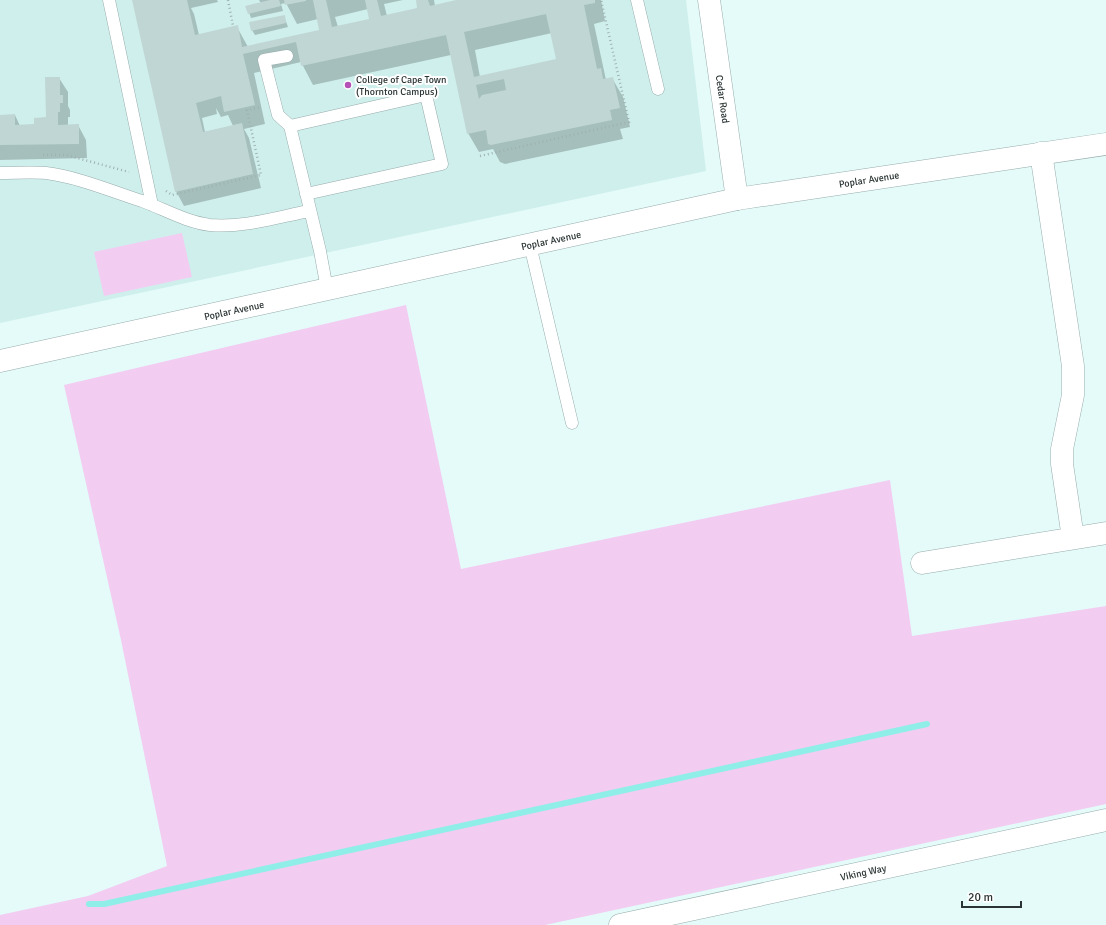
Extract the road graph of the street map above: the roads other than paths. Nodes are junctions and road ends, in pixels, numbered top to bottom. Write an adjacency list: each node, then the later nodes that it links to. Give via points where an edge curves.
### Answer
1 (109, 0): 12 (lane)
2 (637, 0): 5 (lane)
3 (709, 0): 11 (street, Cedar Road)
4 (287, 56): 6 (lane, via 264,60 278,115)
5 (658, 89)
6 (290, 126): 10 (lane); 10 (lane, via 426,95 442,164)
7 (1106, 144): 8 (street, Poplar Avenue)
8 (1041, 153): 11 (street, Poplar Avenue); 19 (street, via 1073,373 1072,402 1062,449)
9 (0, 173): 12 (lane, via 44,173 59,176)
10 (306, 194): 13 (lane)
11 (737, 199): 14 (street, Poplar Avenue)
12 (152, 205): 13 (lane, via 197,223 224,226)
13 (309, 211): 15 (lane)
14 (530, 245): 15 (street, Poplar Avenue); 17 (lane)
15 (327, 289): 16 (street, Poplar Avenue)
16 (0, 361)
17 (572, 423)
18 (1106, 532): 19 (street)
19 (1073, 538): 20 (street)
20 (922, 563)
21 (1106, 820): 22 (street, Viking Way)
22 (620, 925)

